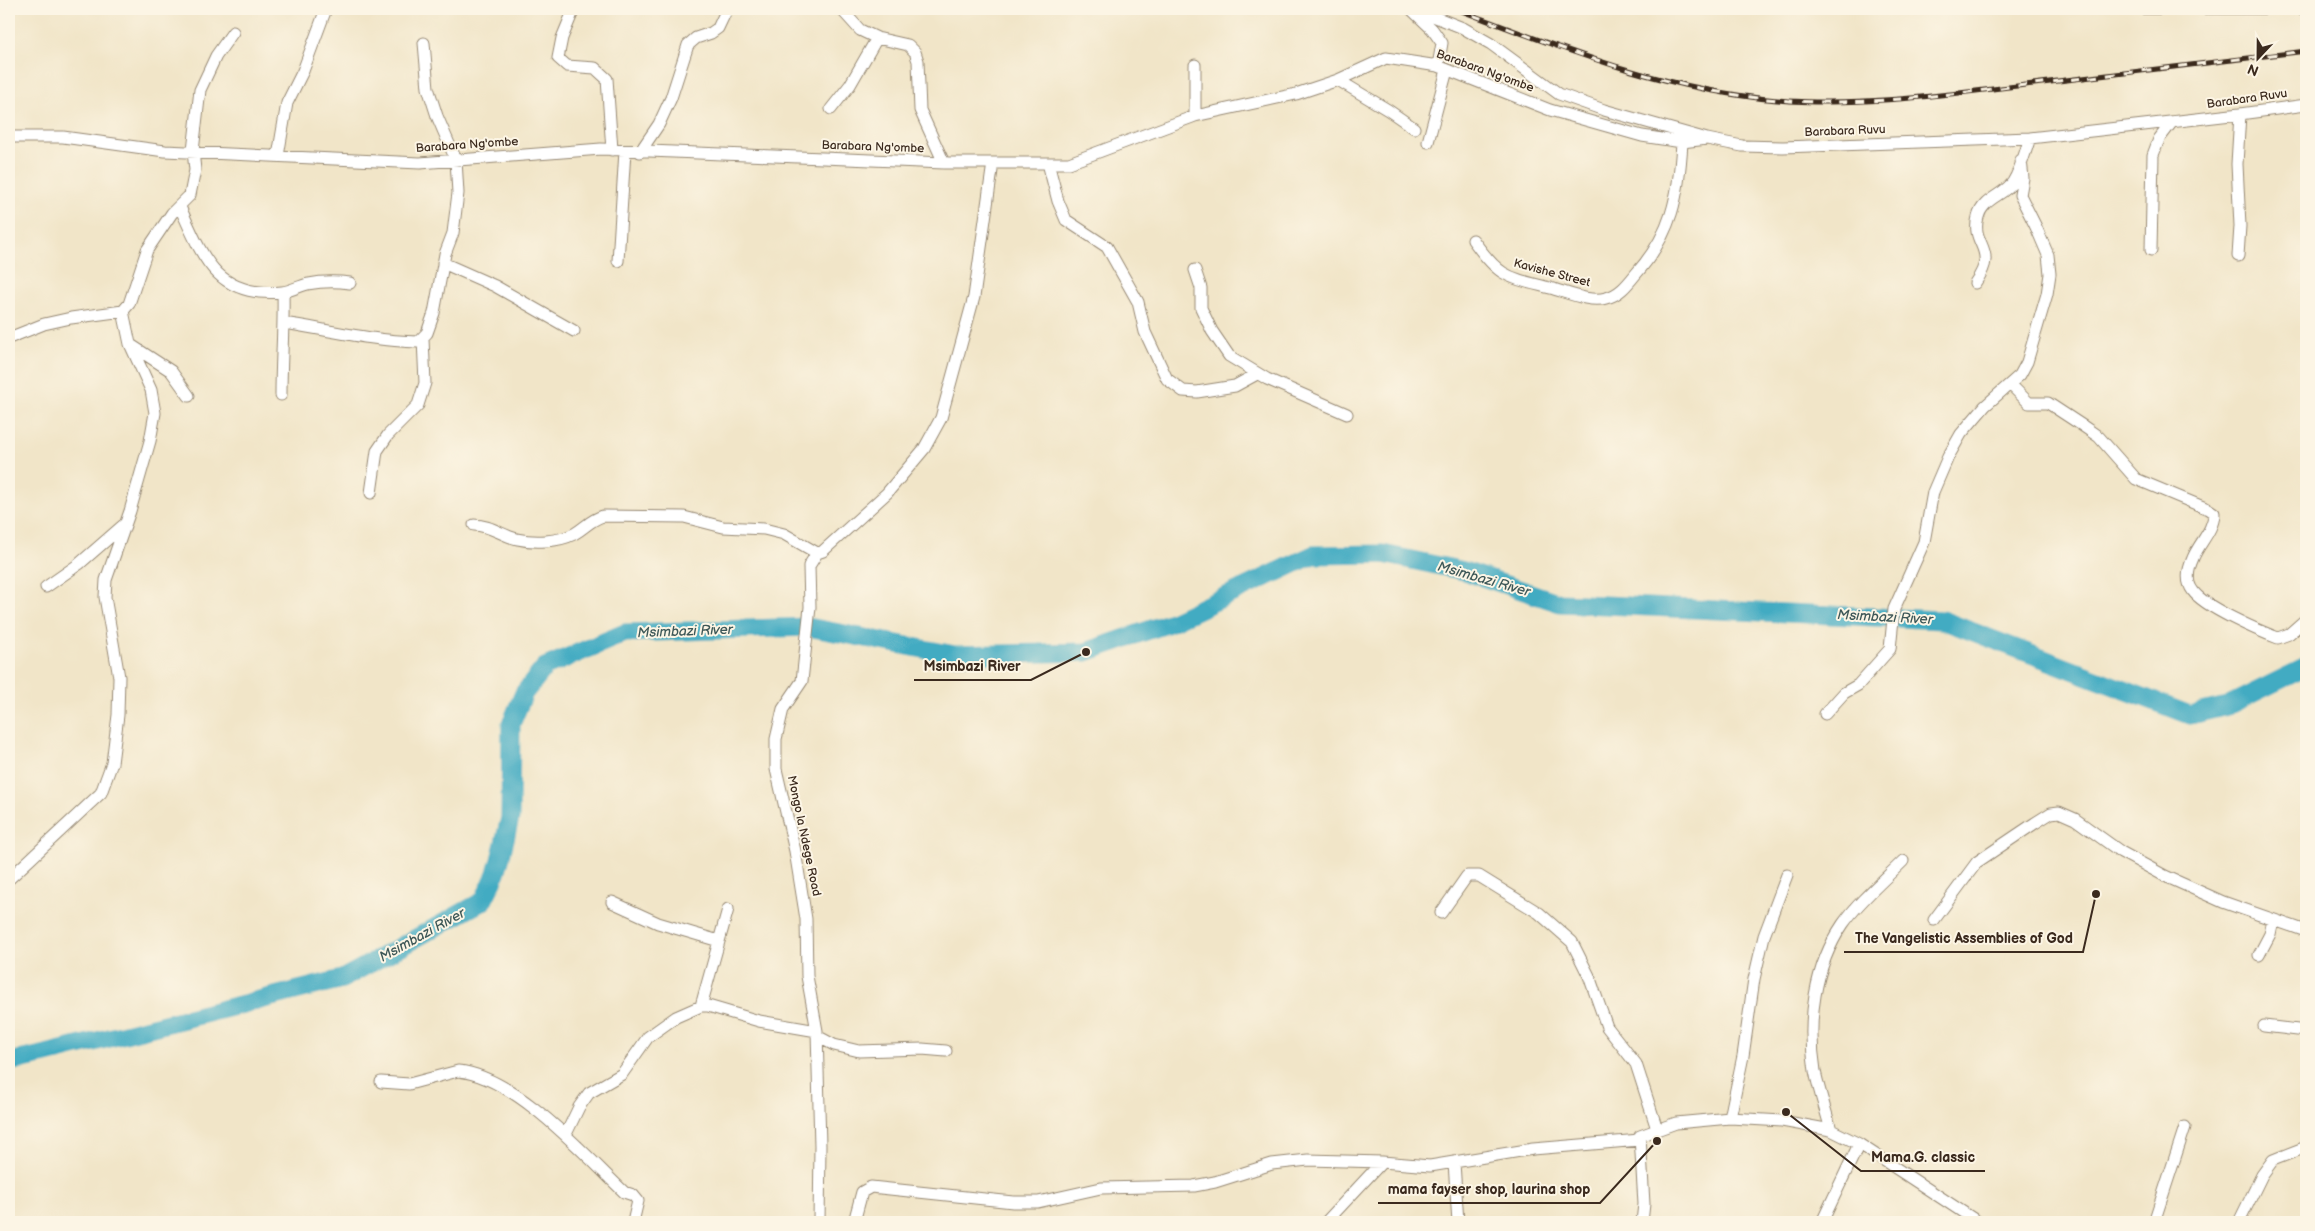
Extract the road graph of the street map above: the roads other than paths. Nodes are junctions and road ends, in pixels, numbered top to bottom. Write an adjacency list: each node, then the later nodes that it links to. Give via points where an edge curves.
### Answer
1 (326, 9): 28 (street, via 303,71 287,103)
2 (574, 9): 24 (street, via 558,58 567,66 595,68 604,74 608,84)
3 (727, 9): 27 (street, via 718,28 696,38 688,46 671,98 659,124)
4 (841, 9): 8 (street, via 860,30)
5 (1411, 9): 11 (street, via 1442,43)
6 (1415, 9): 21 (street, Barabara Ruvu, via 1463,28 1491,44 1559,94)
7 (233, 32): 26 (street, via 216,56 200,90)
8 (877, 38): 14 (street, via 850,85); 32 (street, via 908,45 915,52 920,110)
9 (424, 43): 29 (street, via 428,88)
10 (1194, 65): 16 (street)
11 (1442, 68): 12 (street, Barabara Ng'ombe, via 1386,58); 22 (street); 23 (street, Barabara Ng'ombe, via 1550,110 1660,140)
12 (1338, 80): 16 (street, Barabara Ng'ombe, via 1296,94); 18 (street)
13 (2306, 104): 15 (street, Barabara Ruvu)
14 (831, 109)
15 (2240, 114): 17 (street, Barabara Ruvu); 37 (street)
16 (1196, 116): 31 (street, Barabara Ng'ombe, via 1069,163)
17 (2172, 122): 20 (street, Barabara Ruvu); 36 (street, via 2153,155)
18 (1414, 128)
19 (9, 136): 26 (street, Barabara Ng'ombe, via 62,137)
20 (2030, 138): 21 (street, Barabara Ruvu, via 1783,147 1742,146); 30 (street)
21 (1707, 139): 23 (street, Barabara Ng'ombe)
22 (1428, 142)
23 (1682, 142): 35 (street, Kavishe Street, via 1679,183 1665,232 1642,268 1620,292 1605,299 1589,298 1515,280 1493,265)
24 (612, 150): 25 (street, Barabara Ng'ombe); 29 (street, Barabara Ng'ombe)
25 (625, 151): 27 (street, Barabara Ng'ombe); 38 (street)
26 (193, 152): 28 (street, Barabara Ng'ombe); 34 (street, via 195,170 190,195)
27 (640, 152): 32 (street, Barabara Ng'ombe)
28 (278, 156): 29 (street, Barabara Ng'ombe, via 420,163)
29 (456, 160): 39 (street, via 458,193 453,233)
30 (2022, 160): 42 (street, via 2013,182 1985,204 1978,216 1977,231 1986,263); 51 (street, via 2020,195 2048,256 2050,274 2027,362)
31 (1048, 163): 33 (street, Barabara Ng'ombe); 50 (street, via 1066,220 1107,247 1138,302 1146,332 1167,379 1183,391 1203,392 1235,386)
32 (944, 164): 33 (street, Barabara Ng'ombe)
33 (993, 164): 58 (street, via 974,297 941,418 924,449 887,493 831,545)
34 (180, 207): 43 (street, via 208,263 226,282 246,290); 44 (street, via 147,250 132,296)
35 (1473, 240)
36 (2151, 250)
37 (2238, 256)
38 (618, 261)
39 (443, 263): 46 (street, via 494,286); 48 (street, via 434,313)
40 (1195, 270): 50 (street, via 1201,288 1201,308 1212,331 1230,356)
41 (350, 283): 43 (street, via 328,281)
42 (1975, 283)
43 (283, 292): 45 (street)
44 (123, 311): 47 (street, via 44,324); 49 (street)
45 (284, 322): 48 (street, via 372,338 409,342); 52 (street)
46 (574, 331)
47 (9, 338)
48 (423, 339): 55 (street, via 425,383 418,405 377,451)
49 (130, 344): 53 (street, via 171,371); 56 (street, via 151,390 155,413)
50 (1258, 374): 54 (street)
51 (2010, 384): 60 (street, via 2029,403 2048,403 2099,437 2136,479 2214,513 2214,520 2188,571 2188,582 2202,600 2278,638 2289,634); 61 (street, via 1961,434 1948,457 1933,492 1924,542 1894,609 1890,649)
52 (281, 395)
53 (189, 396)
54 (1347, 414)
55 (370, 493)
56 (126, 522): 59 (street, via 79,564); 64 (street, via 106,580 105,597 119,678 115,741 108,777 101,793)
57 (474, 525): 58 (street, via 484,525 518,540 537,541 574,534 592,520 604,516 684,517 723,527 777,532)
58 (817, 553): 76 (street, Mongo la Ndege Road, via 809,566 810,607 802,681 783,709 776,739 776,770 805,909 807,976)
59 (46, 587)
60 (2306, 619)
61 (1826, 714)
62 (1903, 861): 82 (street, via 1844,922 1822,966 1812,1024 1815,1071)
63 (1787, 875): 79 (street, via 1764,936)
64 (9, 879)
65 (612, 902): 71 (street, via 658,922)
66 (728, 909): 71 (street)
67 (1441, 913): 81 (street, via 1467,876 1473,875 1539,914 1562,932 1579,955 1608,1027 1636,1064)
68 (1934, 920): 69 (street, via 1977,862 2034,823 2059,812 2165,876)
69 (2273, 920): 70 (street); 72 (street)
70 (2306, 931)
71 (719, 941): 73 (street)
72 (2259, 956)
73 (701, 1006): 76 (street); 83 (street, via 676,1017 648,1037 622,1074 589,1093)
74 (2264, 1026): 75 (street)
75 (2306, 1031)
76 (817, 1033): 77 (street, via 834,1045 859,1051 922,1048); 90 (street, Mongo la Ndege Road)
77 (946, 1051)
78 (381, 1082): 83 (street, via 409,1084 451,1072 466,1072 507,1090)
79 (1730, 1118): 81 (street, via 1676,1123); 82 (street, via 1782,1121)
80 (2185, 1127): 97 (street)
81 (1657, 1129): 84 (street, via 1643,1133)
82 (1831, 1130): 85 (street)
83 (566, 1134): 89 (street, via 624,1192 638,1201)
84 (1640, 1140): 88 (street, via 1492,1154); 94 (street)
85 (1859, 1144): 95 (street); 96 (street)
86 (2306, 1147): 98 (street, via 2273,1160)
87 (1382, 1162): 88 (street, via 1430,1166); 91 (street, via 1308,1160 1272,1164 1194,1186 1101,1188 1038,1202 871,1187 862,1192); 92 (street)
88 (1454, 1163): 93 (street)
89 (633, 1222)
90 (819, 1222)
91 (854, 1222)
92 (1326, 1222)
93 (1458, 1222)
94 (1642, 1222)
95 (1822, 1222)
96 (1978, 1222)
97 (2154, 1222)
98 (2239, 1222)

